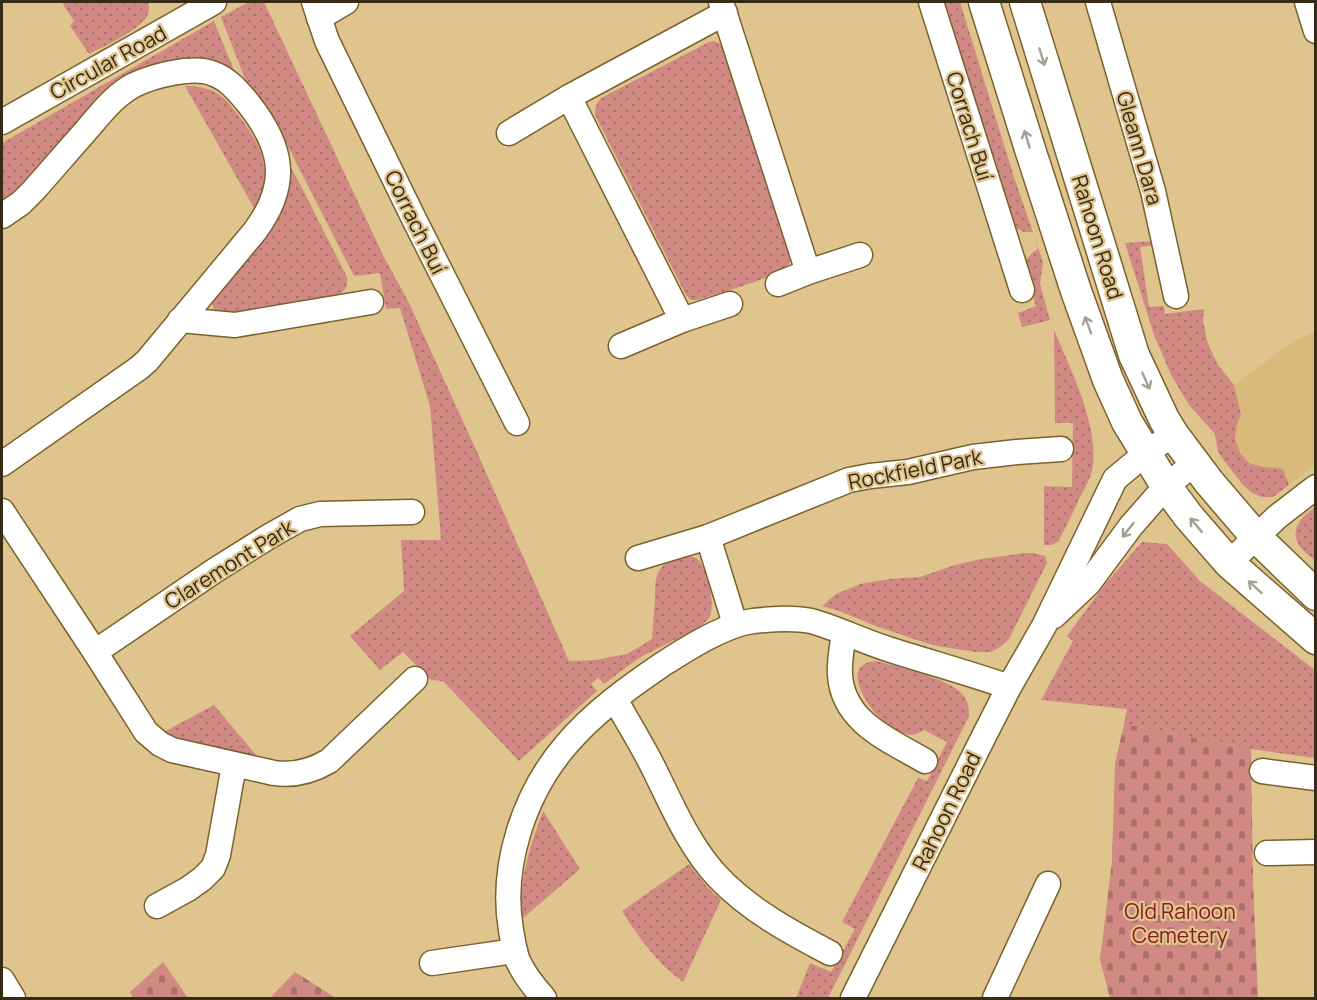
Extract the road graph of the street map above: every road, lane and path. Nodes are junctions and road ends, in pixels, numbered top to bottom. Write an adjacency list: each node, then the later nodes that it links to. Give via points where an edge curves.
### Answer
1 (214, 2): 9 (street, Circular Road)
2 (346, 2): 10 (street, Corrach Buí)
3 (931, 2): 19 (street, Corrach Buí, via 1019,247)
4 (984, 2): 29 (main road, Rahoon Road, one-way to 4, via 1107,380)
5 (1025, 2): 27 (main road, Rahoon Road, one-way to 27, via 1134,355)
6 (1098, 2): 20 (street, Gleann Dara, via 1153,191)
7 (1307, 2): 11 (street)
8 (723, 7): 12 (street); 17 (street)
9 (179, 10): 13 (street, Circular Road)
10 (317, 10): 26 (street, Corrach Buí, via 327,41)
11 (1316, 32)
12 (569, 97): 14 (street); 24 (street)
13 (2, 122)
14 (509, 133)
15 (2, 216): 23 (street, via 33,191 124,91 140,82 176,73 204,71 222,78 240,93 265,128 275,152 277,186 261,223)
16 (860, 255): 17 (street)
17 (808, 272): 18 (street)
18 (778, 284)
19 (1022, 290)
20 (1176, 296)
21 (371, 302): 23 (street, via 235,325)
22 (730, 304): 24 (street)
23 (180, 320): 31 (street, via 140,368)
24 (682, 320): 25 (street)
25 (621, 346)
26 (517, 423)
27 (1173, 434): 29 (street, Rahoon Road); 30 (main road)
28 (1060, 449): 36 (street, Rockfield Park, via 973,457 849,480)
29 (1145, 454): 32 (main road); 42 (street, Rahoon Road, via 1115,479)
30 (1195, 463): 32 (street, Rahoon Road); 37 (main road)
31 (2, 464)
32 (1166, 486): 39 (main road, one-way to 32); 42 (street, Rahoon Road, one-way to 42, via 1131,525 1088,584)
33 (1316, 487): 37 (street)
34 (2, 512): 45 (street)
35 (412, 512): 45 (street, Claremont Park, via 320,514 300,519)
36 (708, 537): 38 (street, Rockfield Park); 41 (street)
37 (1256, 537): 39 (street); 40 (main road)
38 (638, 558)
39 (1229, 563): 44 (main road, one-way to 39)
40 (1316, 595)
41 (735, 624): 43 (street, via 785,619 811,621); 48 (street, via 685,649)
42 (1044, 626): 47 (street, Rahoon Road)
43 (844, 633): 47 (street); 49 (street, via 840,677 846,700 871,729)
44 (1316, 639)
45 (94, 652): 50 (street, via 154,740 181,753)
46 (415, 679): 50 (street, via 320,766 290,774)
47 (1009, 687): 63 (street, Rahoon Road)
48 (615, 699): 57 (street, via 583,726 557,756 524,818 510,872 508,908); 58 (street, via 706,864 752,906)
49 (925, 761)
50 (234, 765): 56 (street, via 213,868 195,885)
51 (1262, 771): 52 (street)
52 (1316, 778)
53 (1316, 852): 54 (street)
54 (1267, 853)
55 (1048, 884): 64 (street)
56 (157, 906)
57 (515, 951): 59 (street); 62 (street)
58 (830, 953)
59 (432, 963)
60 (2, 980): 61 (street)
61 (13, 999)
62 (544, 999)
63 (853, 999)
64 (995, 999)

